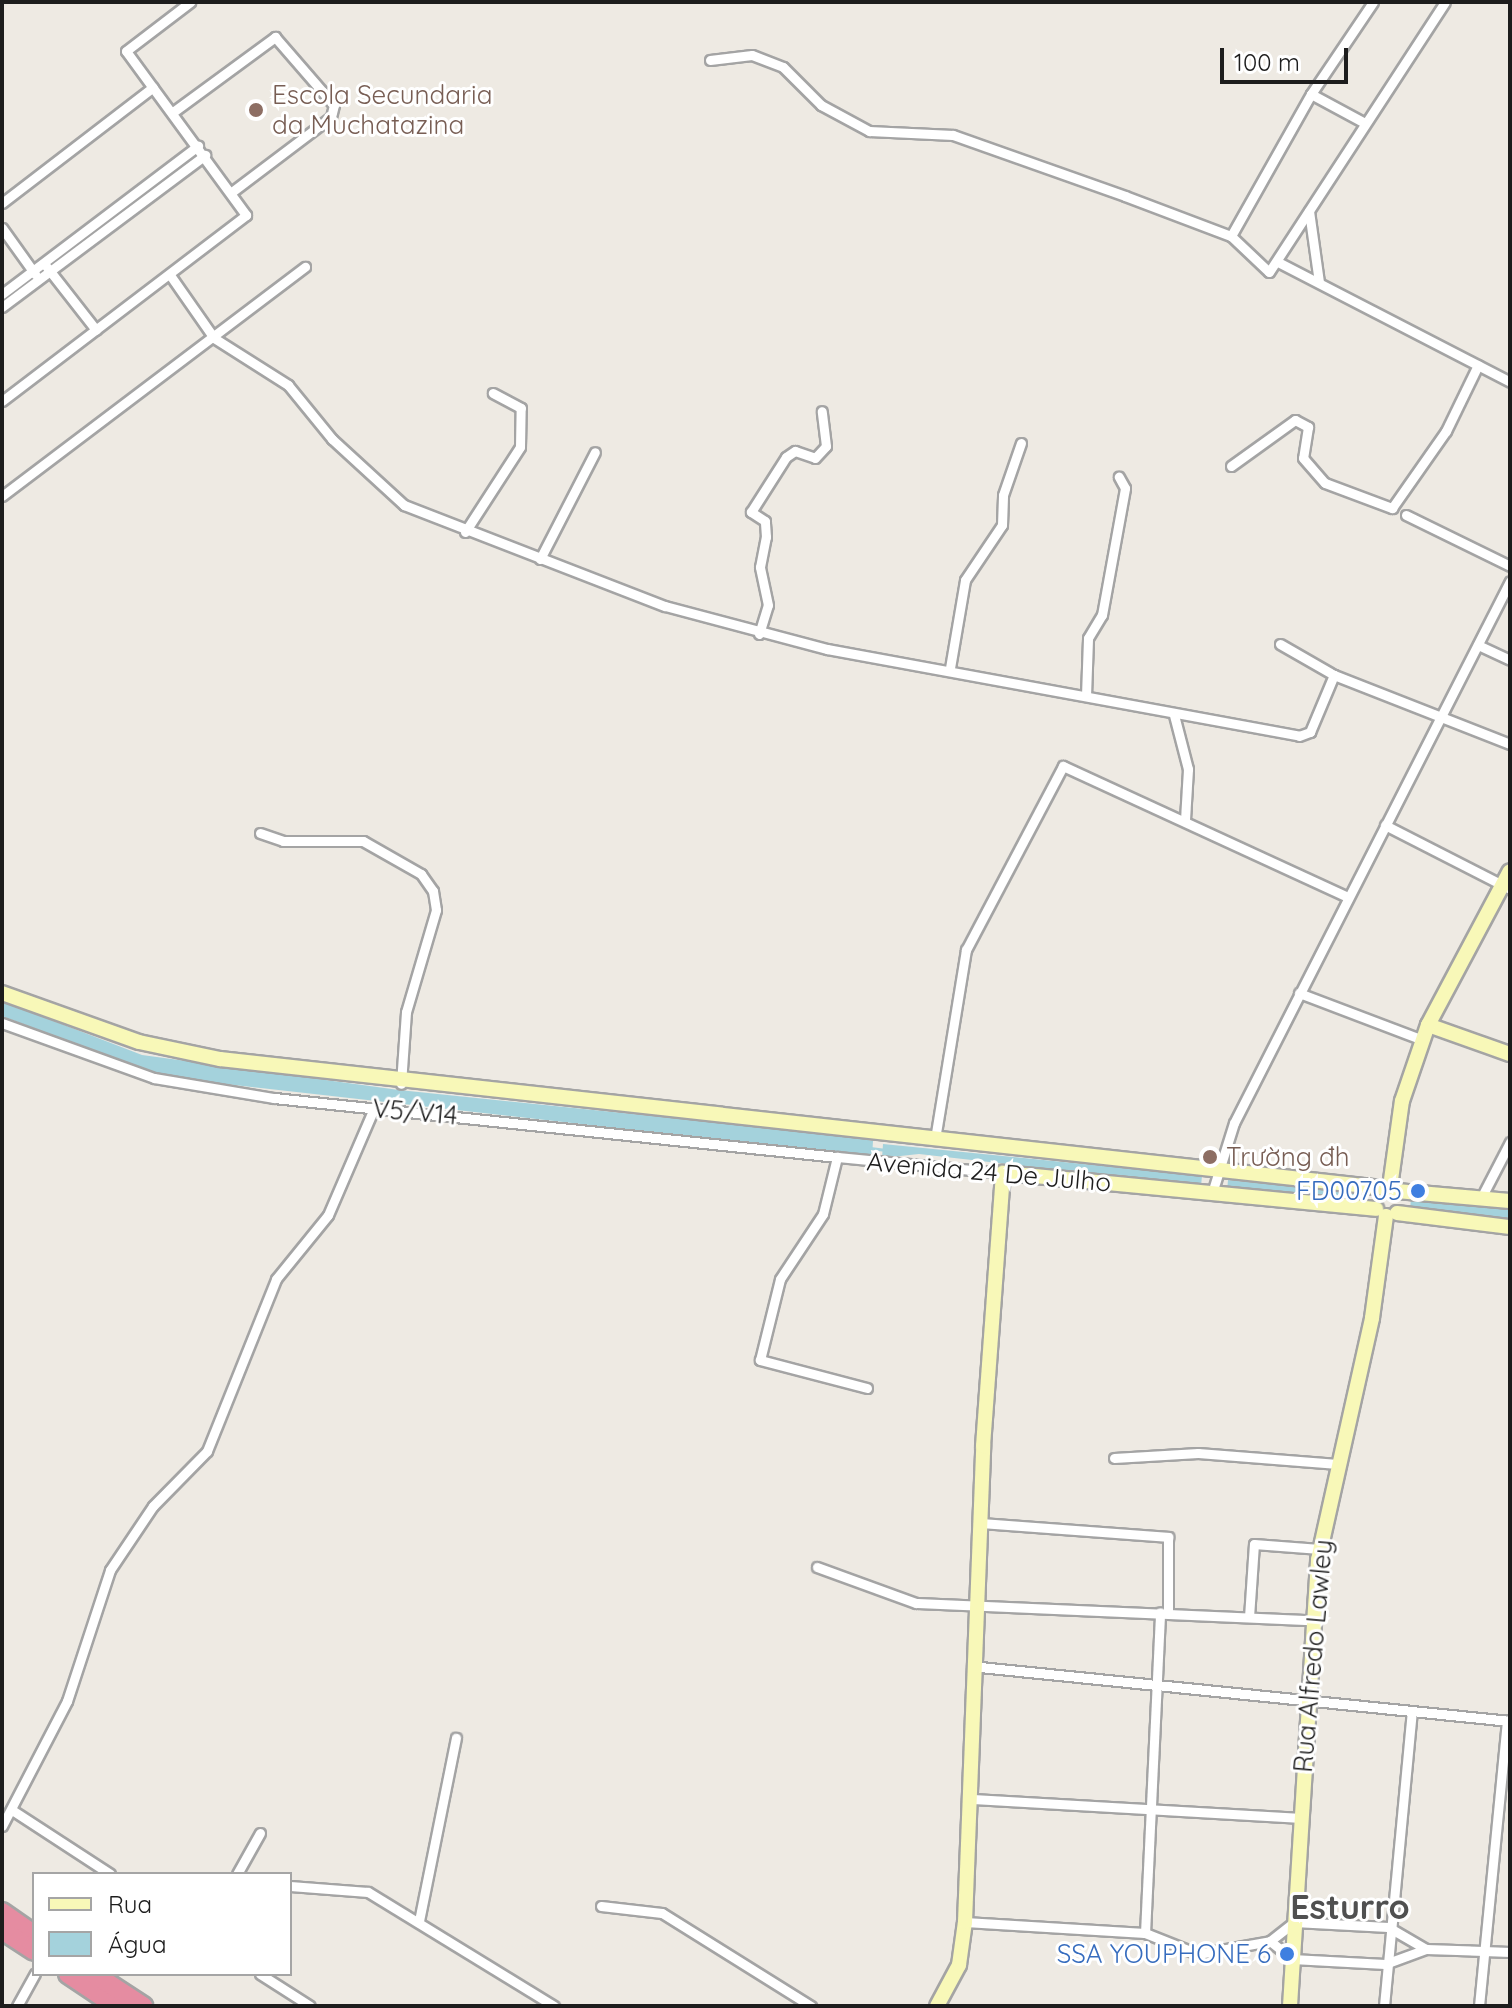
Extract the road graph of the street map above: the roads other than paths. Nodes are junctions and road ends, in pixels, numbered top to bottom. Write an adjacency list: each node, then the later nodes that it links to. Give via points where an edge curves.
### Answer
1 (190, 2): 5 (street, via 127,46 127,58)
2 (1373, 2): 6 (street)
3 (1443, 3): 8 (street)
4 (710, 60): 16 (street, via 752,55 783,67 821,105 869,131 953,135)
5 (153, 87): 7 (street); 12 (street)
6 (1311, 94): 8 (street); 16 (street)
7 (173, 112): 9 (street); 11 (street, via 275,37 334,105 331,117)
8 (1363, 122): 13 (street)
9 (198, 146): 10 (street); 14 (street)
10 (205, 155): 11 (street); 14 (street)
11 (233, 191): 21 (street, via 246,210 243,220)
12 (2, 203)
13 (1309, 211): 17 (street); 22 (street)
14 (110, 219): 18 (street)
15 (2, 228): 20 (street)
16 (1231, 236): 17 (street, via 1269,272)
17 (1278, 262): 22 (street)
18 (46, 267): 20 (street); 25 (street)
19 (305, 267): 26 (street)
20 (36, 275): 23 (street); 24 (street)
21 (170, 275): 25 (street); 26 (street)
22 (1319, 282): 27 (street)
23 (2, 294)
24 (2, 307)
25 (96, 330): 30 (street)
26 (214, 338): 36 (street); 38 (street, via 288,385 394,497)
27 (1478, 365): 28 (street); 34 (street, via 1446,431 1392,508 1325,483 1303,458 1308,427 1295,420)
28 (1510, 382)
29 (493, 393): 38 (street, via 521,408 520,447)
30 (2, 401)
31 (822, 411): 42 (street, via 826,446 815,458 795,451 786,457 751,512 765,521 760,567 768,605)
32 (1021, 443): 46 (street, via 1003,495 1002,525 965,580)
33 (595, 452): 39 (street)
34 (1231, 466)
35 (1119, 477): 48 (street, via 1125,488 1102,615 1088,638)
36 (2, 496)
37 (1406, 515): 40 (street)
38 (465, 532): 39 (street)
39 (540, 559): 42 (street)
40 (1510, 566)
41 (1510, 581): 44 (street)
42 (759, 634): 46 (street)
43 (1280, 644): 47 (street)
44 (1478, 645): 45 (street); 50 (street)
45 (1510, 660)
46 (950, 668): 48 (street)
47 (1334, 675): 49 (street, via 1306,736); 50 (street)
48 (1086, 696): 49 (street)
49 (1174, 715): 52 (street, via 1188,769)
50 (1441, 715): 51 (street); 53 (street)
51 (1510, 744)
52 (1185, 819): 56 (street); 65 (street, via 1073,765 1056,772 966,950)
53 (1385, 825): 55 (street); 56 (street)
54 (260, 833): 63 (street, via 283,841 363,841 428,882 436,910 406,1012)
55 (1508, 881): 60 (street)
56 (1348, 897): 58 (street)
57 (2, 993): 63 (street, via 177,1052)
58 (1299, 993): 61 (street); 68 (street)
59 (2, 1023): 64 (street, V5/V14, via 154,1078)
60 (1428, 1025): 61 (street); 62 (street)
61 (1423, 1040): 70 (street, via 1402,1101)
62 (1510, 1054)
63 (401, 1084): 65 (street)
64 (374, 1108): 67 (street, V5/V14); 93 (street, via 328,1215 276,1279 207,1451 153,1506 110,1570 67,1701)
65 (935, 1139): 68 (street)
66 (1510, 1142): 72 (street)
67 (837, 1157): 69 (street, Avenida 24 De Julho); 76 (street, Avenida 24 De Julho, via 823,1214 780,1279 760,1360)
68 (1213, 1172): 70 (street); 71 (street)
69 (1003, 1173): 71 (street, Avenida 24 De Julho); 79 (street)
70 (1390, 1189): 72 (street); 74 (street); 74 (street)
71 (1212, 1193): 74 (street, Avenida 24 De Julho)
72 (1481, 1198): 73 (street)
73 (1510, 1201)
74 (1386, 1213): 75 (street, Avenida 24 De Julho); 78 (street, Rua Alfredo Lawley)
75 (1510, 1227)
76 (867, 1388)
77 (1114, 1458): 78 (street, via 1198,1453)
78 (1338, 1464): 80 (street, Rua Alfredo Lawley)
79 (982, 1523): 82 (street); 83 (street, via 1168,1537)
80 (1320, 1549): 84 (street, via 1254,1544); 85 (street, Rua Alfredo Lawley)
81 (817, 1567): 82 (street, via 895,1600)
82 (981, 1605): 83 (street); 86 (street)
83 (1164, 1612): 84 (street); 87 (street)
84 (1249, 1617): 85 (street)
85 (1312, 1620): 88 (street, Rua Alfredo Lawley)
86 (980, 1667): 87 (street); 92 (street)
87 (1157, 1680): 88 (street); 94 (street)
88 (1308, 1695): 89 (street); 95 (street, Rua Alfredo Lawley)
89 (1412, 1712): 90 (street); 106 (street)
90 (1508, 1720): 113 (street)
91 (456, 1738): 103 (street)
92 (973, 1799): 94 (street); 104 (street)
93 (12, 1810): 96 (street); 98 (street)
94 (1152, 1813): 95 (street); 109 (street)
95 (1301, 1818): 105 (street, Rua Alfredo Lawley)
96 (2, 1826)
97 (260, 1833): 99 (street)
98 (107, 1872)
99 (238, 1872)
100 (292, 1886): 103 (street, via 368,1892)
101 (601, 1906): 126 (street, via 662,1913)
102 (2, 1912): 108 (highway)
103 (419, 1921): 125 (street)
104 (965, 1922): 109 (street); 127 (street, via 959,1965)
105 (1294, 1922): 106 (street); 110 (street); 115 (street, Rua Alfredo Lawley)
106 (1388, 1927): 111 (street); 116 (street)
107 (2, 1930): 112 (highway)
108 (32, 1933)
109 (1145, 1933): 110 (street, via 1198,1954)
110 (1270, 1941): 115 (street)
111 (1426, 1949): 113 (street); 116 (street)
112 (32, 1950)
113 (1482, 1951): 114 (street); 130 (street)
114 (1510, 1952)
115 (1292, 1959): 116 (street); 128 (street, Rua Alfredo Lawley)
116 (1385, 1964): 129 (street)
117 (34, 1976): 121 (street)
118 (71, 1976): 122 (highway)
119 (97, 1976): 123 (highway)
120 (263, 1976): 124 (street)
121 (17, 2006)
122 (116, 2006)
123 (143, 2006)
124 (310, 2006)
125 (554, 2006)
126 (811, 2006)
127 (937, 2006)
128 (1290, 2006)
129 (1384, 2006)
130 (1479, 2006)

